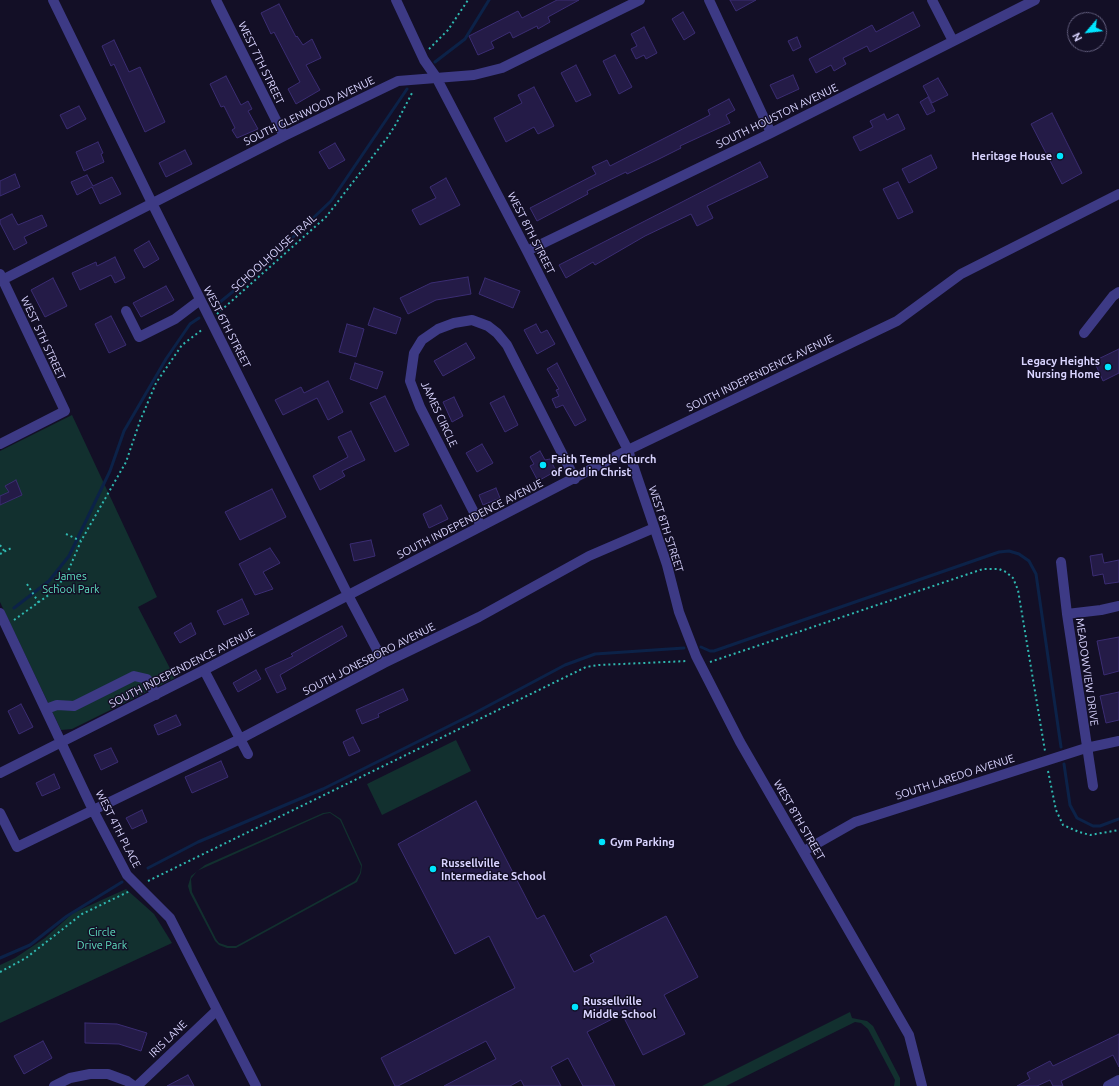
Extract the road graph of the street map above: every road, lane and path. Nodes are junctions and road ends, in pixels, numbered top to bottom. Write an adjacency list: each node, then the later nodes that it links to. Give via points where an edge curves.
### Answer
1 (53, 0): 16 (street, WEST 6TH STREET)
2 (216, 0): 14 (street, WEST 7TH STREET)
3 (396, 0): 10 (street, WEST 8TH STREET)
4 (468, 0): 10 (path, via 448,30)
5 (640, 0): 11 (street, SOUTH GLENWOOD AVENUE, via 502,68 474,75)
6 (708, 0): 13 (street)
7 (932, 0): 9 (street)
8 (1035, 0): 9 (street, SOUTH HOUSTON AVENUE)
9 (952, 41): 13 (street, SOUTH HOUSTON AVENUE)
10 (421, 53): 11 (street, WEST 8TH STREET)
11 (436, 77): 12 (street, SOUTH GLENWOOD AVENUE); 17 (street, WEST 8TH STREET)
12 (414, 79): 14 (street, SOUTH GLENWOOD AVENUE, via 398,81); 22 (path, SCHOOLHOUSE TRAIL, via 414,87 396,124 326,217)
13 (771, 133): 17 (street, SOUTH HOUSTON AVENUE)
14 (284, 136): 16 (street, SOUTH GLENWOOD AVENUE)
15 (1119, 194): 25 (street, SOUTH INDEPENDENCE AVENUE, via 961,274 897,321)
16 (152, 203): 18 (street, SOUTH GLENWOOD AVENUE); 20 (street, WEST 6TH STREET)
17 (528, 251): 25 (street, WEST 8TH STREET)
18 (1, 278): 24 (street, WEST 5TH STREET, via 65,411)
19 (1119, 292): 23 (street)
20 (200, 300): 21 (street, via 175,319 139,337); 22 (street, WEST 6TH STREET)
21 (126, 312)
22 (210, 320): 30 (path, SCHOOLHOUSE TRAIL, via 174,354 156,384 123,466); 37 (street, WEST 6TH STREET)
23 (1084, 333)
24 (0, 444)
25 (628, 450): 26 (street, SOUTH INDEPENDENCE AVENUE); 28 (street, WEST 8TH STREET)
26 (575, 479): 27 (street, SOUTH INDEPENDENCE AVENUE); 27 (street, JAMES CIRCLE, via 507,345 497,333 488,326 472,320 438,329 422,340 414,353 410,381 420,407)
27 (481, 526): 37 (street, SOUTH INDEPENDENCE AVENUE)
28 (654, 528): 43 (street, WEST 8TH STREET, via 679,612); 44 (street, SOUTH JONESBORO AVENUE, via 589,556 446,633)
29 (66, 534): 30 (path)
30 (81, 541): 38 (path, SCHOOLHOUSE TRAIL, via 66,576)
31 (0, 545): 33 (path)
32 (13, 547): 33 (path)
33 (5, 552): 34 (path)
34 (0, 554)
35 (1061, 562): 41 (street, MEADOWVIEW DRIVE)
36 (27, 584): 38 (path)
37 (348, 595): 44 (street, WEST 6TH STREET); 45 (street, SOUTH INDEPENDENCE AVENUE)
38 (39, 603): 42 (path, SCHOOLHOUSE TRAIL)
39 (1119, 606): 41 (street)
40 (0, 613): 42 (street, WEST 4TH PLACE)
41 (1067, 614): 51 (street, MEADOWVIEW DRIVE)
42 (5, 624): 47 (street, WEST 4TH PLACE)
43 (699, 662): 53 (path, via 713,662 983,569 999,569 1013,578 1018,590); 59 (street, WEST 8TH STREET, via 740,742); 60 (path, via 672,661 586,667)
44 (384, 663): 48 (street, SOUTH JONESBORO AVENUE)
45 (204, 670): 46 (street, SOUTH INDEPENDENCE AVENUE); 48 (street)
46 (156, 695): 47 (street, via 147,679 134,676 74,706 57,705); 50 (street, SOUTH INDEPENDENCE AVENUE)
47 (46, 709): 50 (street, WEST 4TH PLACE)
48 (240, 739): 52 (street); 56 (street, SOUTH JONESBORO AVENUE)
49 (1119, 740): 51 (street, SOUTH LAREDO AVENUE)
50 (62, 742): 54 (street, SOUTH INDEPENDENCE AVENUE); 56 (street, WEST 4TH PLACE)
51 (1086, 748): 53 (street, SOUTH LAREDO AVENUE); 55 (street, MEADOWVIEW DRIVE)
52 (248, 754)
53 (1046, 761): 58 (path, via 1058,818 1064,825 1090,835); 59 (street, SOUTH LAREDO AVENUE, via 855,822)
54 (0, 774)
55 (1092, 786)
56 (93, 810): 57 (street, via 16,847); 60 (street, WEST 4TH PLACE, via 127,875)
57 (0, 813)
58 (1119, 830)
59 (804, 851): 68 (street, WEST 8TH STREET, via 909,1034)
60 (139, 886): 61 (path, via 82,914 26,958); 62 (street, WEST 4TH PLACE, via 170,918)
61 (0, 972)
62 (217, 1010): 66 (street, IRIS LANE); 67 (street, WEST 4TH PLACE)
63 (1119, 1080): 69 (street)
64 (54, 1086): 65 (street, via 70,1078 108,1074)
65 (134, 1086)
66 (137, 1086)
67 (256, 1086)
68 (922, 1086)
69 (1108, 1086)

